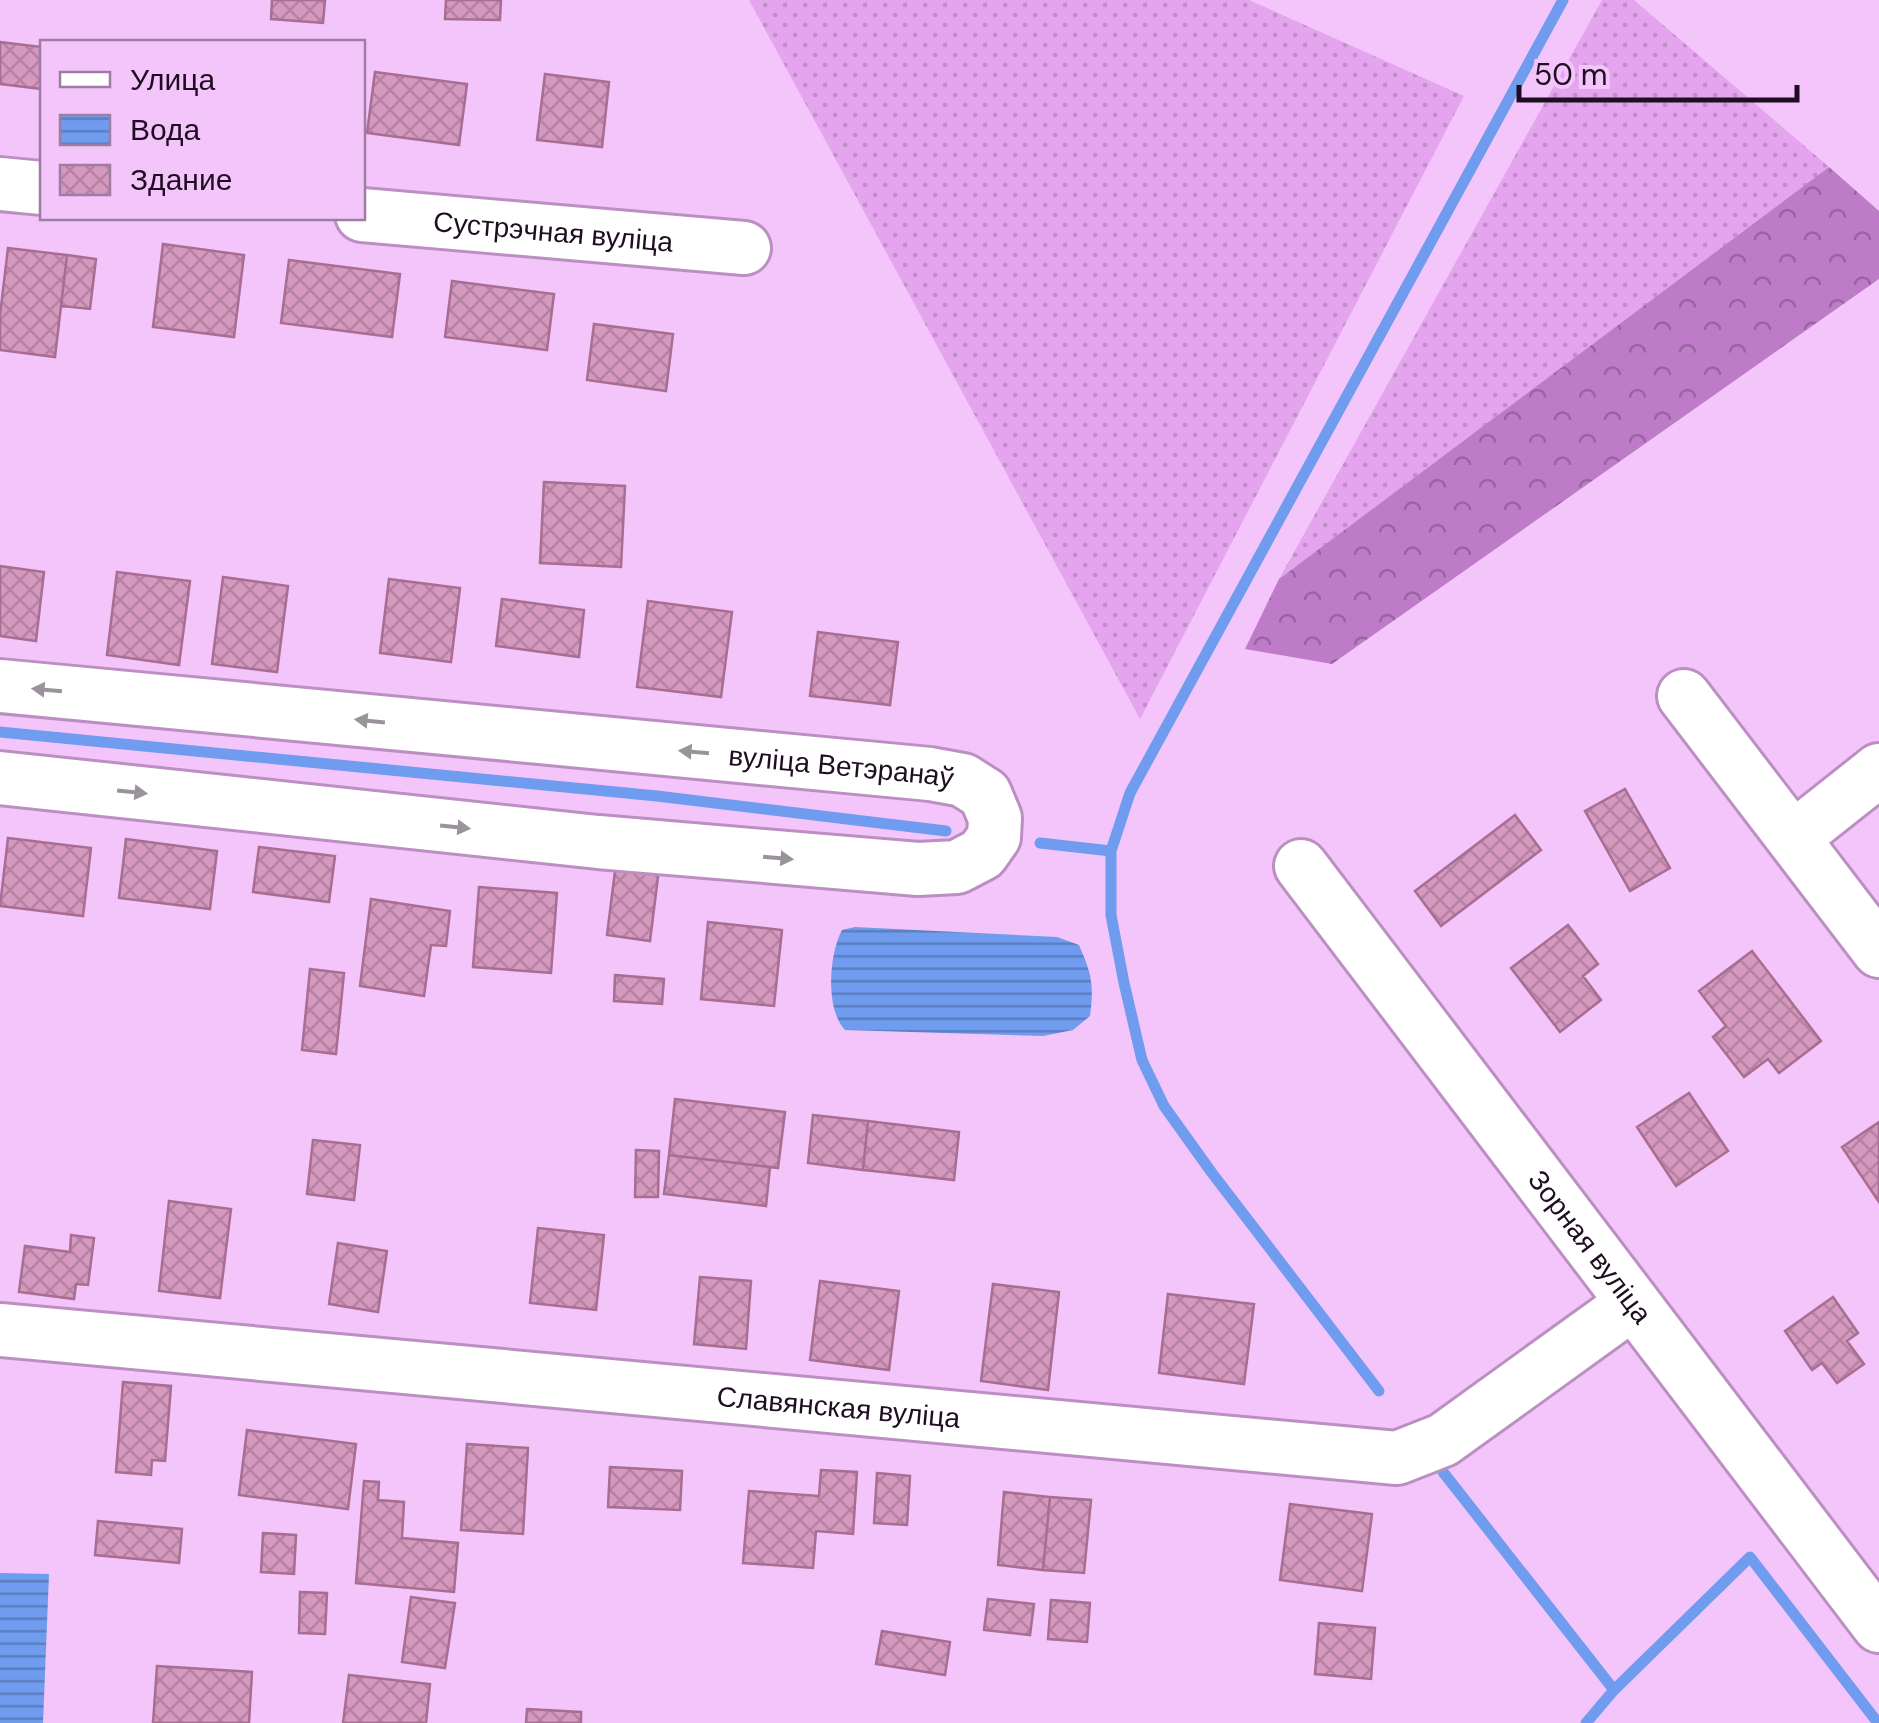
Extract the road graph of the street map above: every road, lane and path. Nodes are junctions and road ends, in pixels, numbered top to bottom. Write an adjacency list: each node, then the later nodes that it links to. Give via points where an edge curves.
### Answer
1 (0, 184): 2 (street)
2 (40, 188)
3 (365, 216): 4 (street, Сустрэчная вуліца)
4 (744, 248)
5 (0, 686): 8 (street, вуліца Ветэранаў, one-way to 5, via 918,869 957,866 982,854 994,837 995,818 986,794 964,780 930,774)
6 (1684, 696): 9 (street)
7 (1879, 770): 9 (street)
8 (0, 778)
9 (1793, 838): 11 (street)
10 (1301, 866): 12 (street, Зорная вуліца)
11 (1879, 951)
12 (1633, 1303): 13 (street, Славянская вуліца, via 1443,1440 1396,1458); 14 (street, Зорная вуліца)
13 (0, 1330)
14 (1879, 1626)

